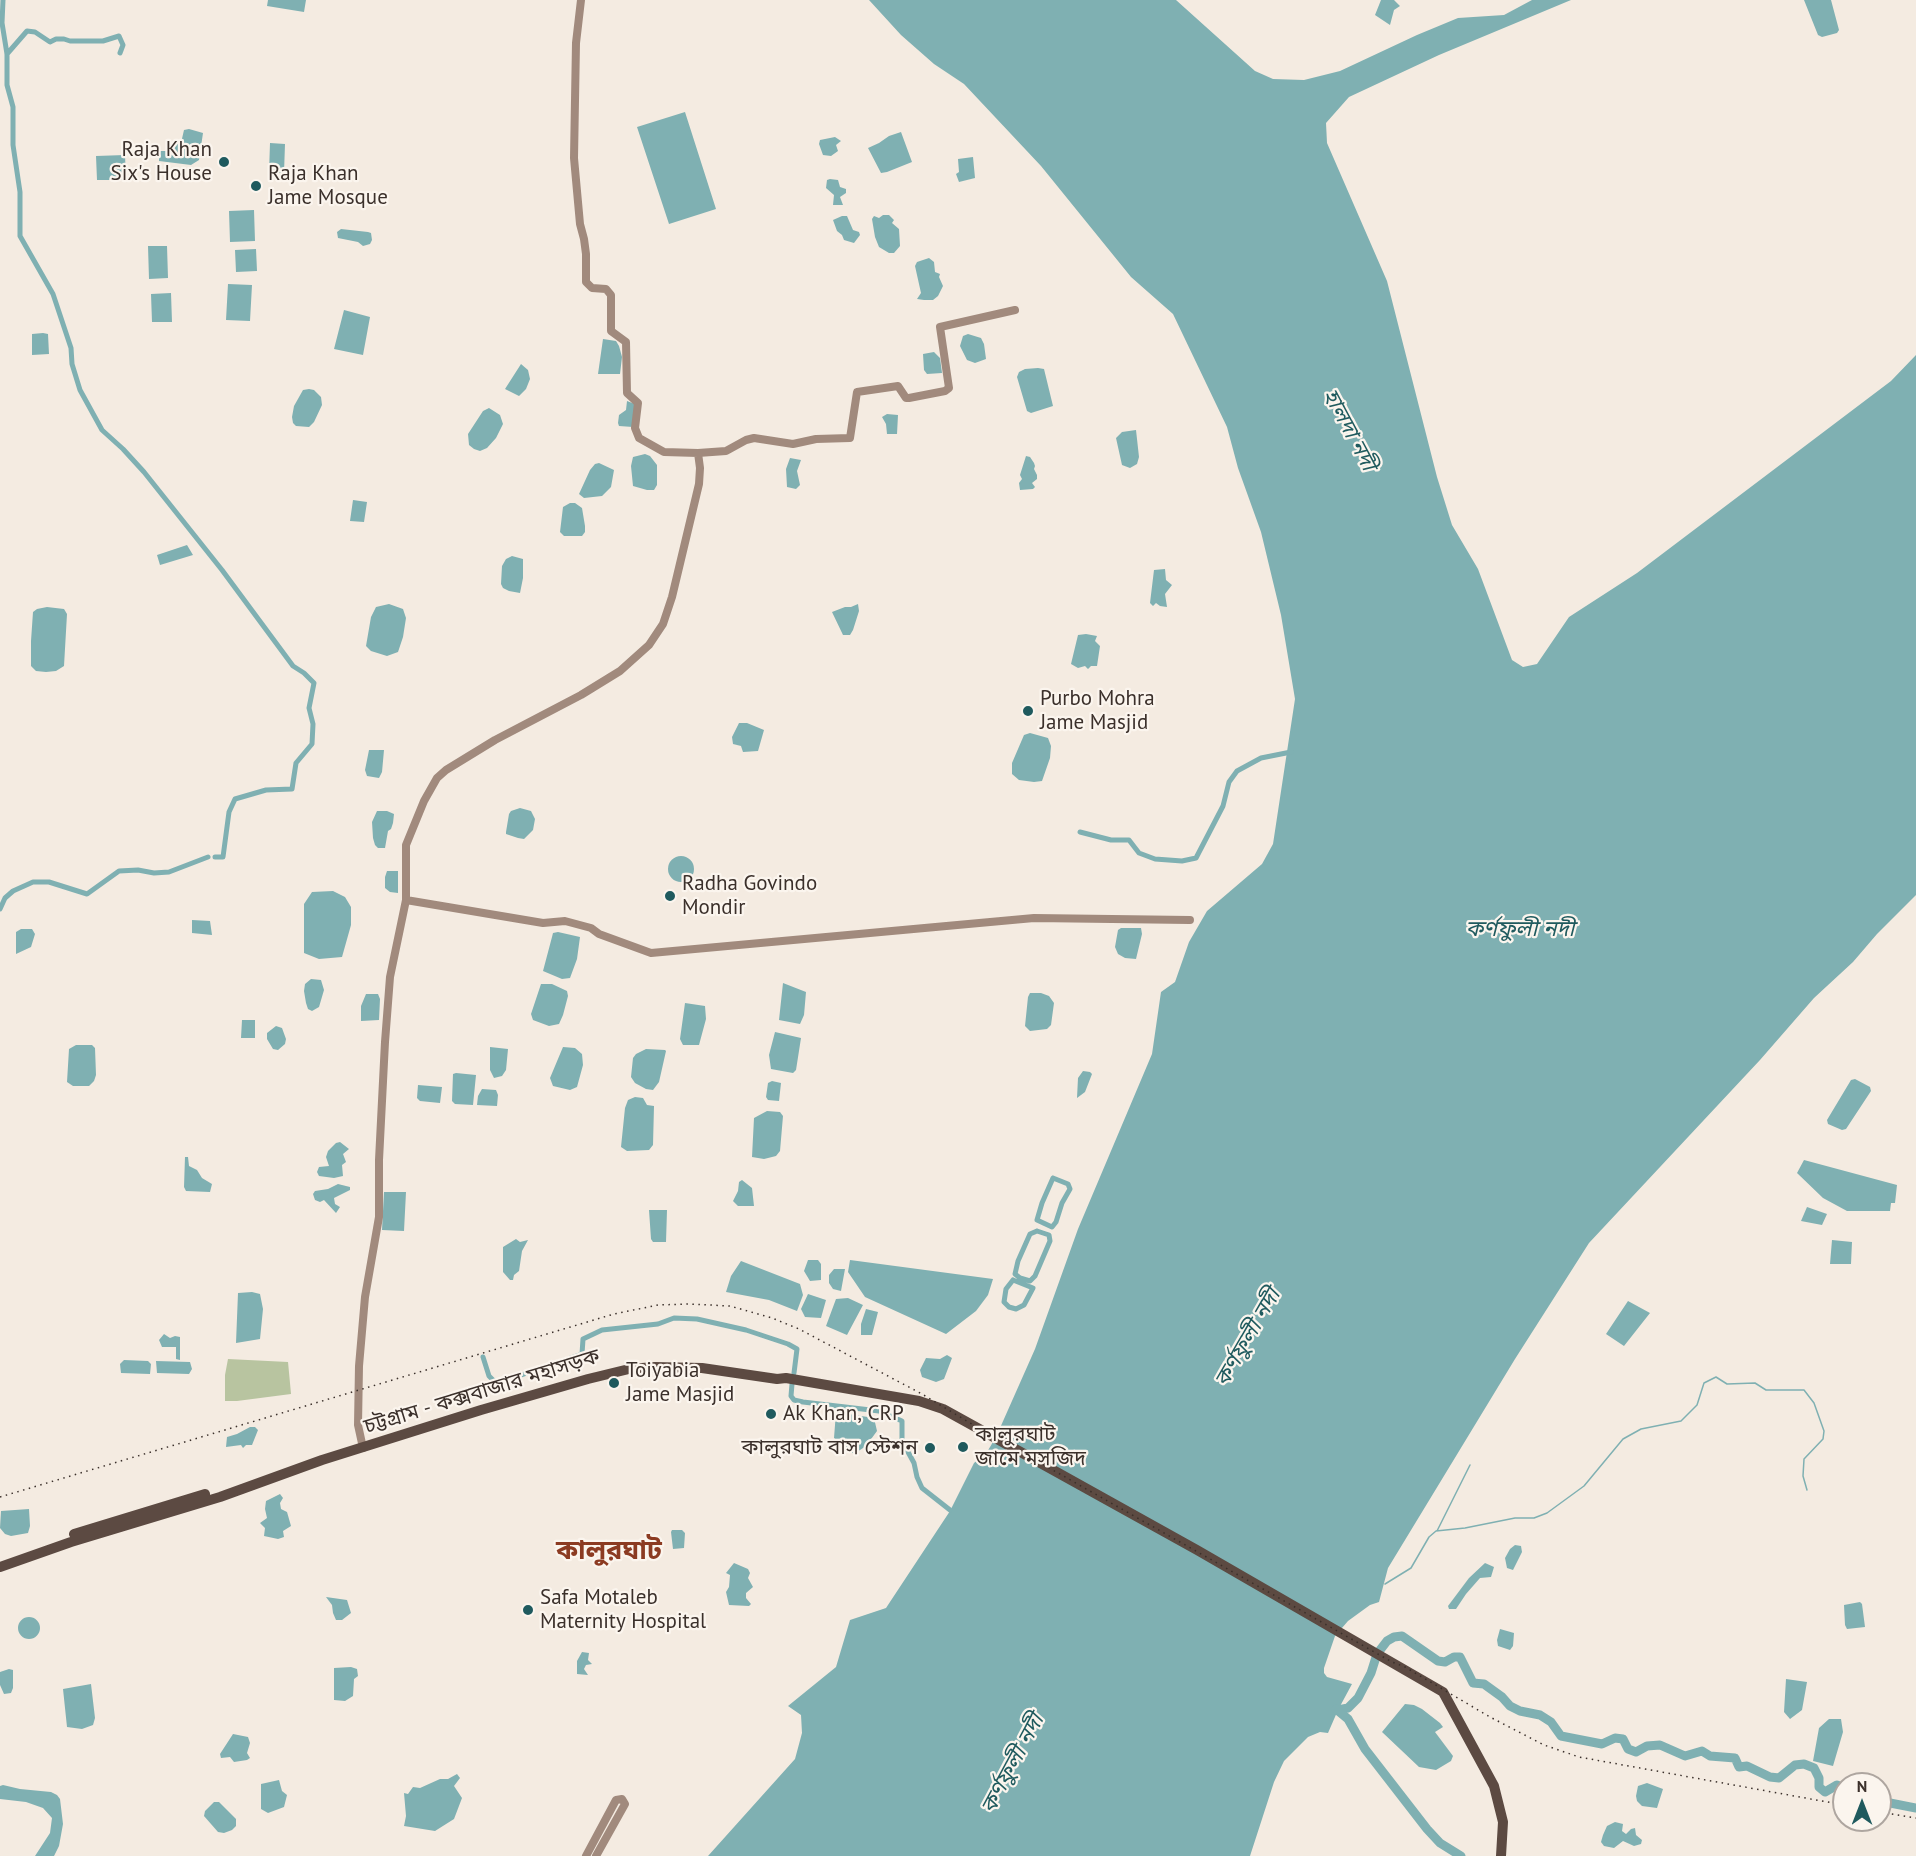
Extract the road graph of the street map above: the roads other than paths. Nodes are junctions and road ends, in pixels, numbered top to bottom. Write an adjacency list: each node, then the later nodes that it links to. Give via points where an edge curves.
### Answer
1 (581, 0): 3 (street, via 576,43 574,158 586,282 592,288 606,288 611,295 611,331 626,342 627,393 638,403 636,434 664,452)
2 (1015, 310): 3 (street, via 940,327 949,388 909,398 898,386 857,392 850,438 793,444 754,438 726,451)
3 (698, 453): 4 (street, via 699,484 663,624 649,645 620,671 495,740 437,778 406,845)
4 (406, 900): 5 (street, via 543,923 565,921 651,953 1034,918); 6 (street, via 390,977 379,1217 365,1297 359,1366 358,1425)
5 (1190, 920)
6 (362, 1445): 7 (highway, চট্টগ্রাম - কক্সবাজার মহাসড়ক); 8 (highway, চট্টগ্রাম - কক্সবাজার মহাসড়ক, via 220,1497); 9 (highway, চট্টগ্রাম - কক্সবাজার মহাসড়ক, via 588,1379 655,1367 786,1378 919,1401 943,1409 1436,1687 1445,1695 1494,1786 1503,1816)
7 (0, 1559)
8 (0, 1567)
9 (1501, 1854)
10 (586, 1856): 11 (street, via 616,1800 622,1799 625,1804)
11 (596, 1856)

